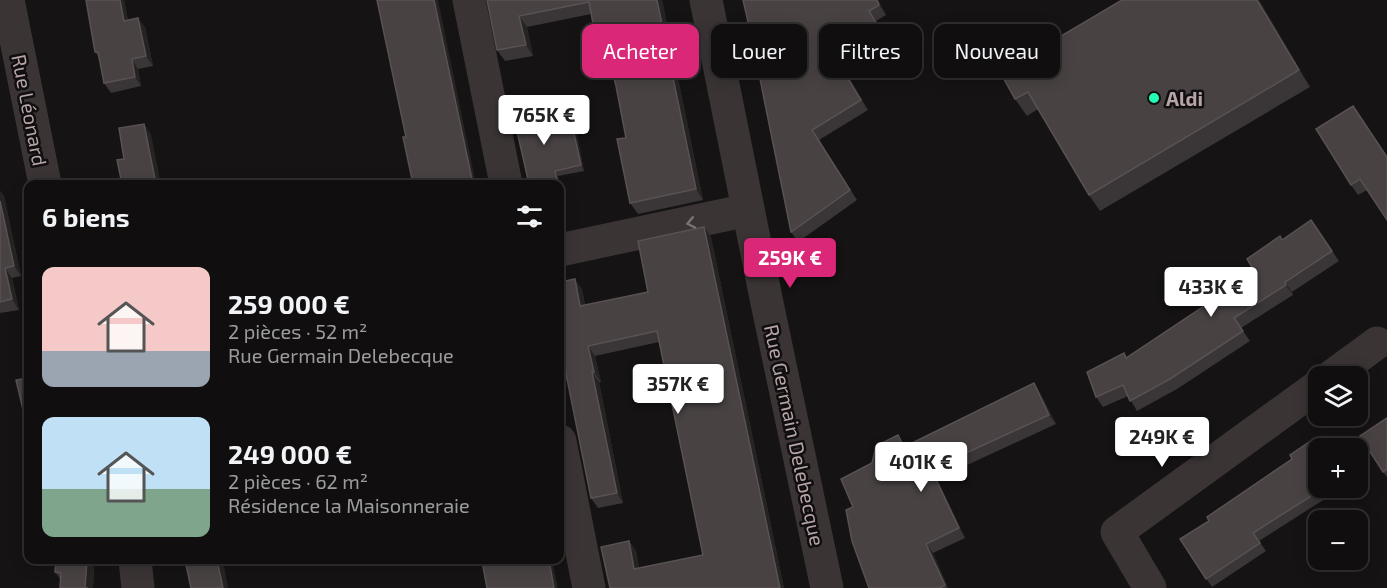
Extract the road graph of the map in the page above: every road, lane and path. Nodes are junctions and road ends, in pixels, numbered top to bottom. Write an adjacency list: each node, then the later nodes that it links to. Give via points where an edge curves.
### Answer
1 (8, 0): 4 (street, Rue Léonard)
2 (469, 0): 5 (street)
3 (706, 0): 6 (street, Rue Germain Delebecque)
4 (44, 180)
5 (505, 180)
6 (748, 210): 7 (street, one-way to 7); 15 (street, Rue Germain Delebecque)
7 (564, 249)
8 (1377, 344): 9 (street)
9 (1346, 366)
10 (1308, 393): 16 (street, via 1117,532)
11 (564, 461): 14 (street)
12 (135, 564): 13 (street)
13 (138, 588)
14 (589, 588)
15 (827, 588)
16 (1150, 588)

